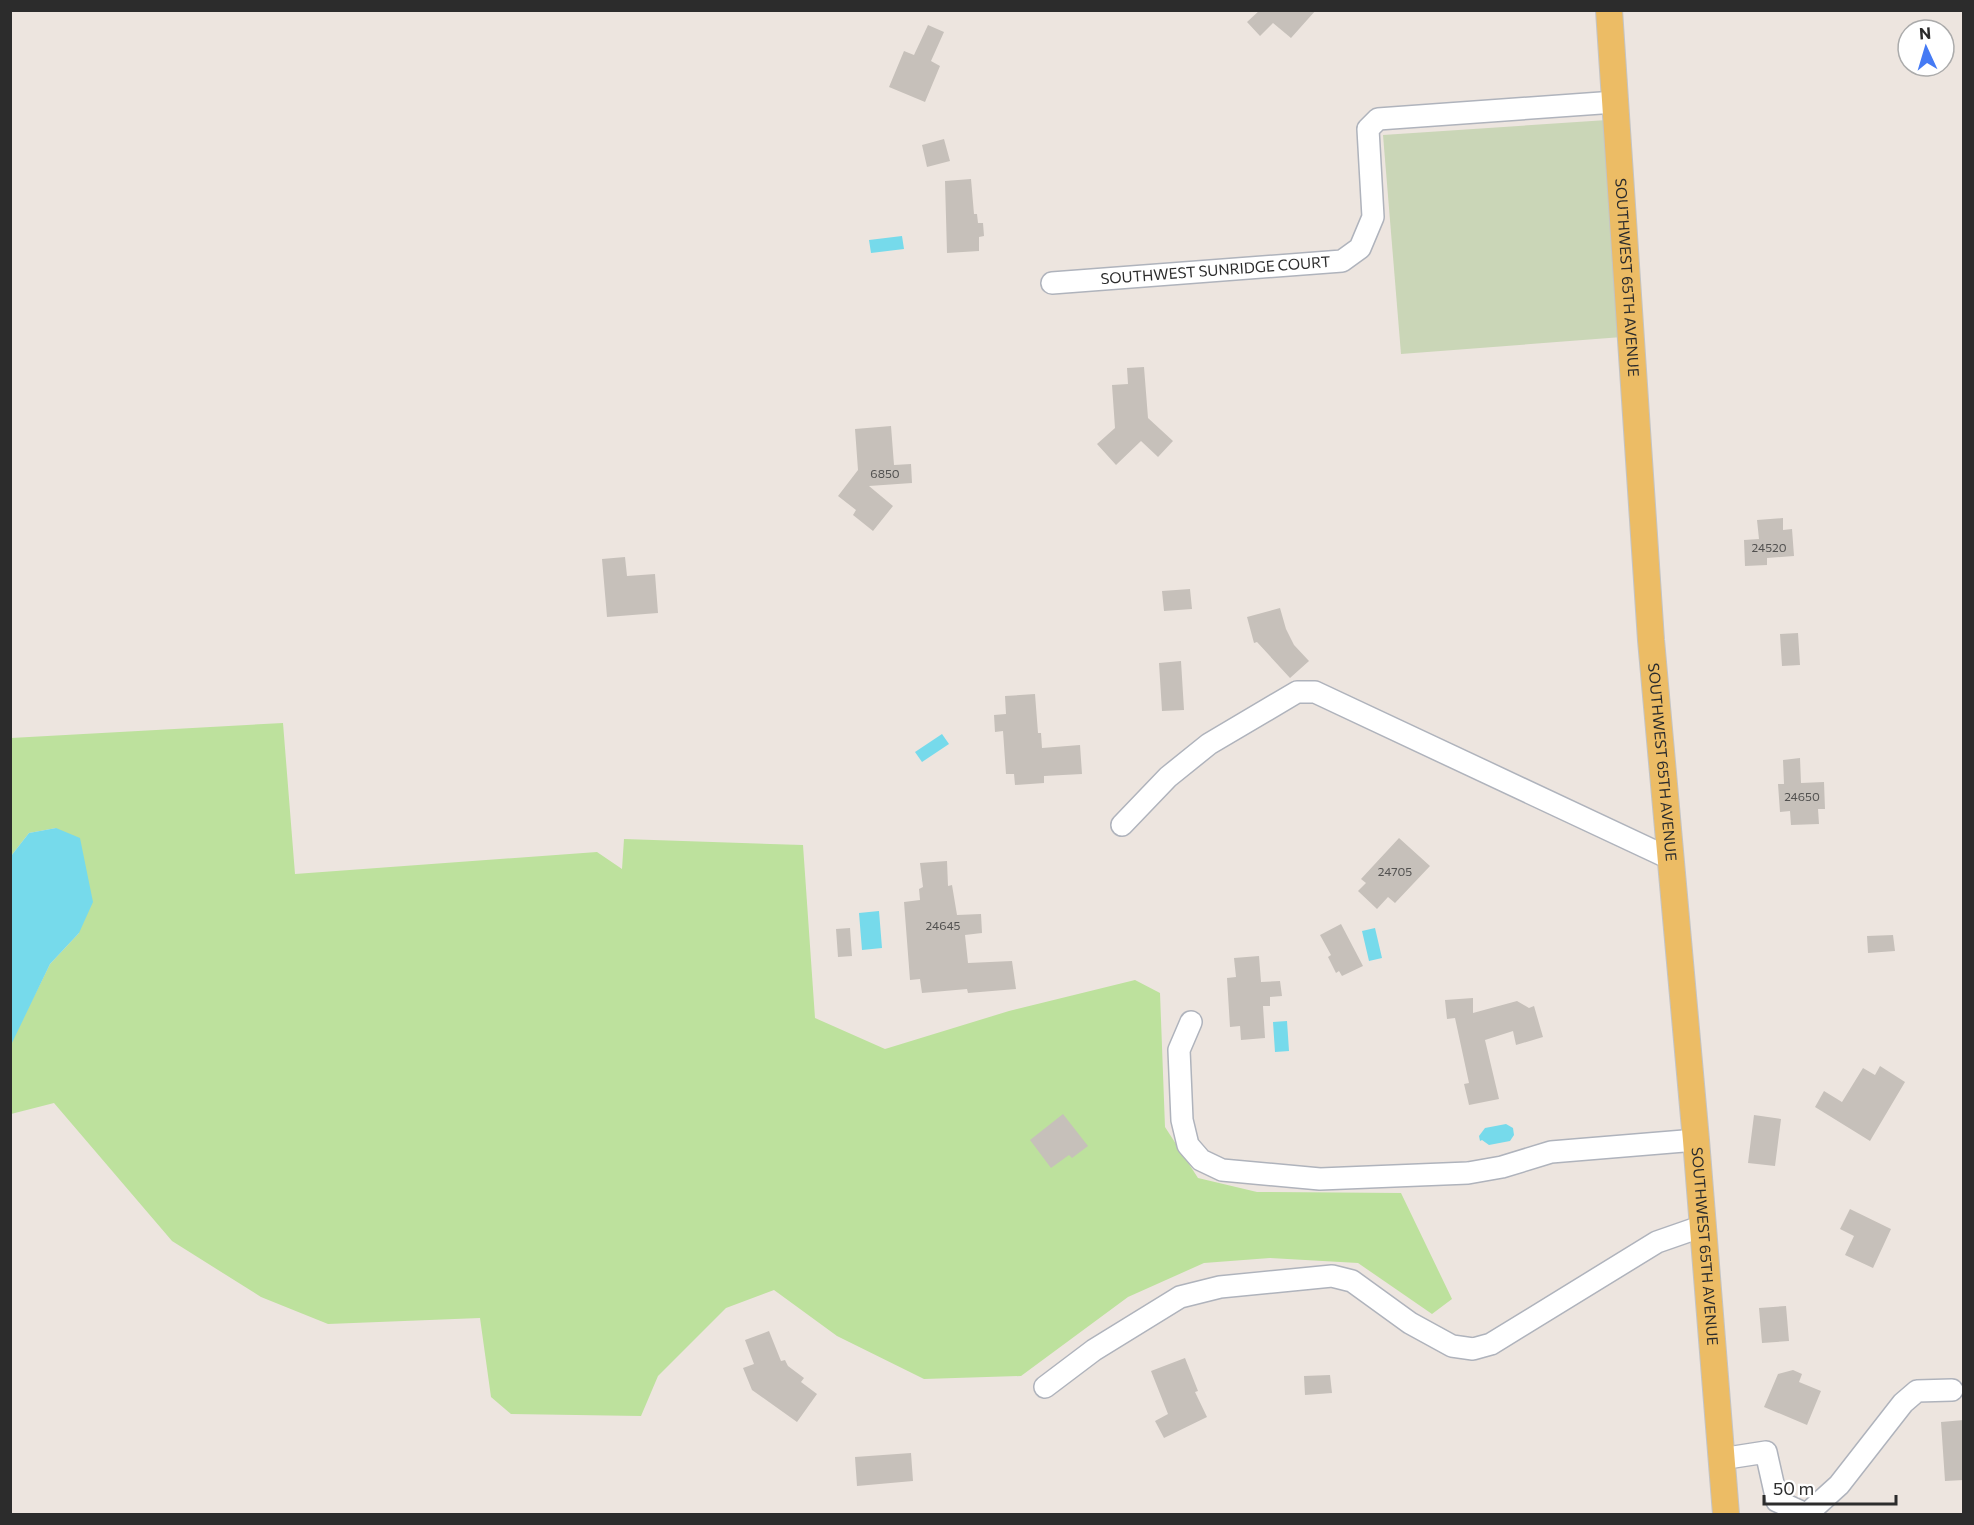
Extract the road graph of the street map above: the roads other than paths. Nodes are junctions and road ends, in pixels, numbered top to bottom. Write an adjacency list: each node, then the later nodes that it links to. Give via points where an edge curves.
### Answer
1 (1609, 10): 2 (main road, SOUTHWEST 65TH AVENUE)
2 (1616, 102): 3 (street, SOUTHWEST SUNRIDGE COURT, via 1378,118 1368,129 1373,217 1360,248 1342,261); 5 (main road, SOUTHWEST 65TH AVENUE, via 1651,640)
3 (1052, 284)
4 (1122, 825): 5 (street, via 1168,777 1209,744 1297,692 1315,692)
5 (1671, 859): 7 (main road, SOUTHWEST 65TH AVENUE)
6 (1191, 1022): 7 (street, via 1179,1050 1182,1120 1188,1145 1201,1160 1222,1170 1320,1179 1468,1173 1551,1152)
7 (1696, 1140): 8 (main road, SOUTHWEST 65TH AVENUE)
8 (1703, 1226): 9 (street, via 1657,1242 1491,1344 1473,1349 1452,1346 1410,1323 1352,1281 1332,1276 1220,1287 1180,1297 1094,1350); 11 (main road, SOUTHWEST 65TH AVENUE)
9 (1045, 1387)
10 (1952, 1390): 13 (street, via 1917,1391 1903,1403 1839,1485)
11 (1721, 1459): 12 (main road, SOUTHWEST 65TH AVENUE); 13 (street, via 1766,1452 1777,1501)
12 (1726, 1515)
13 (1807, 1515)

